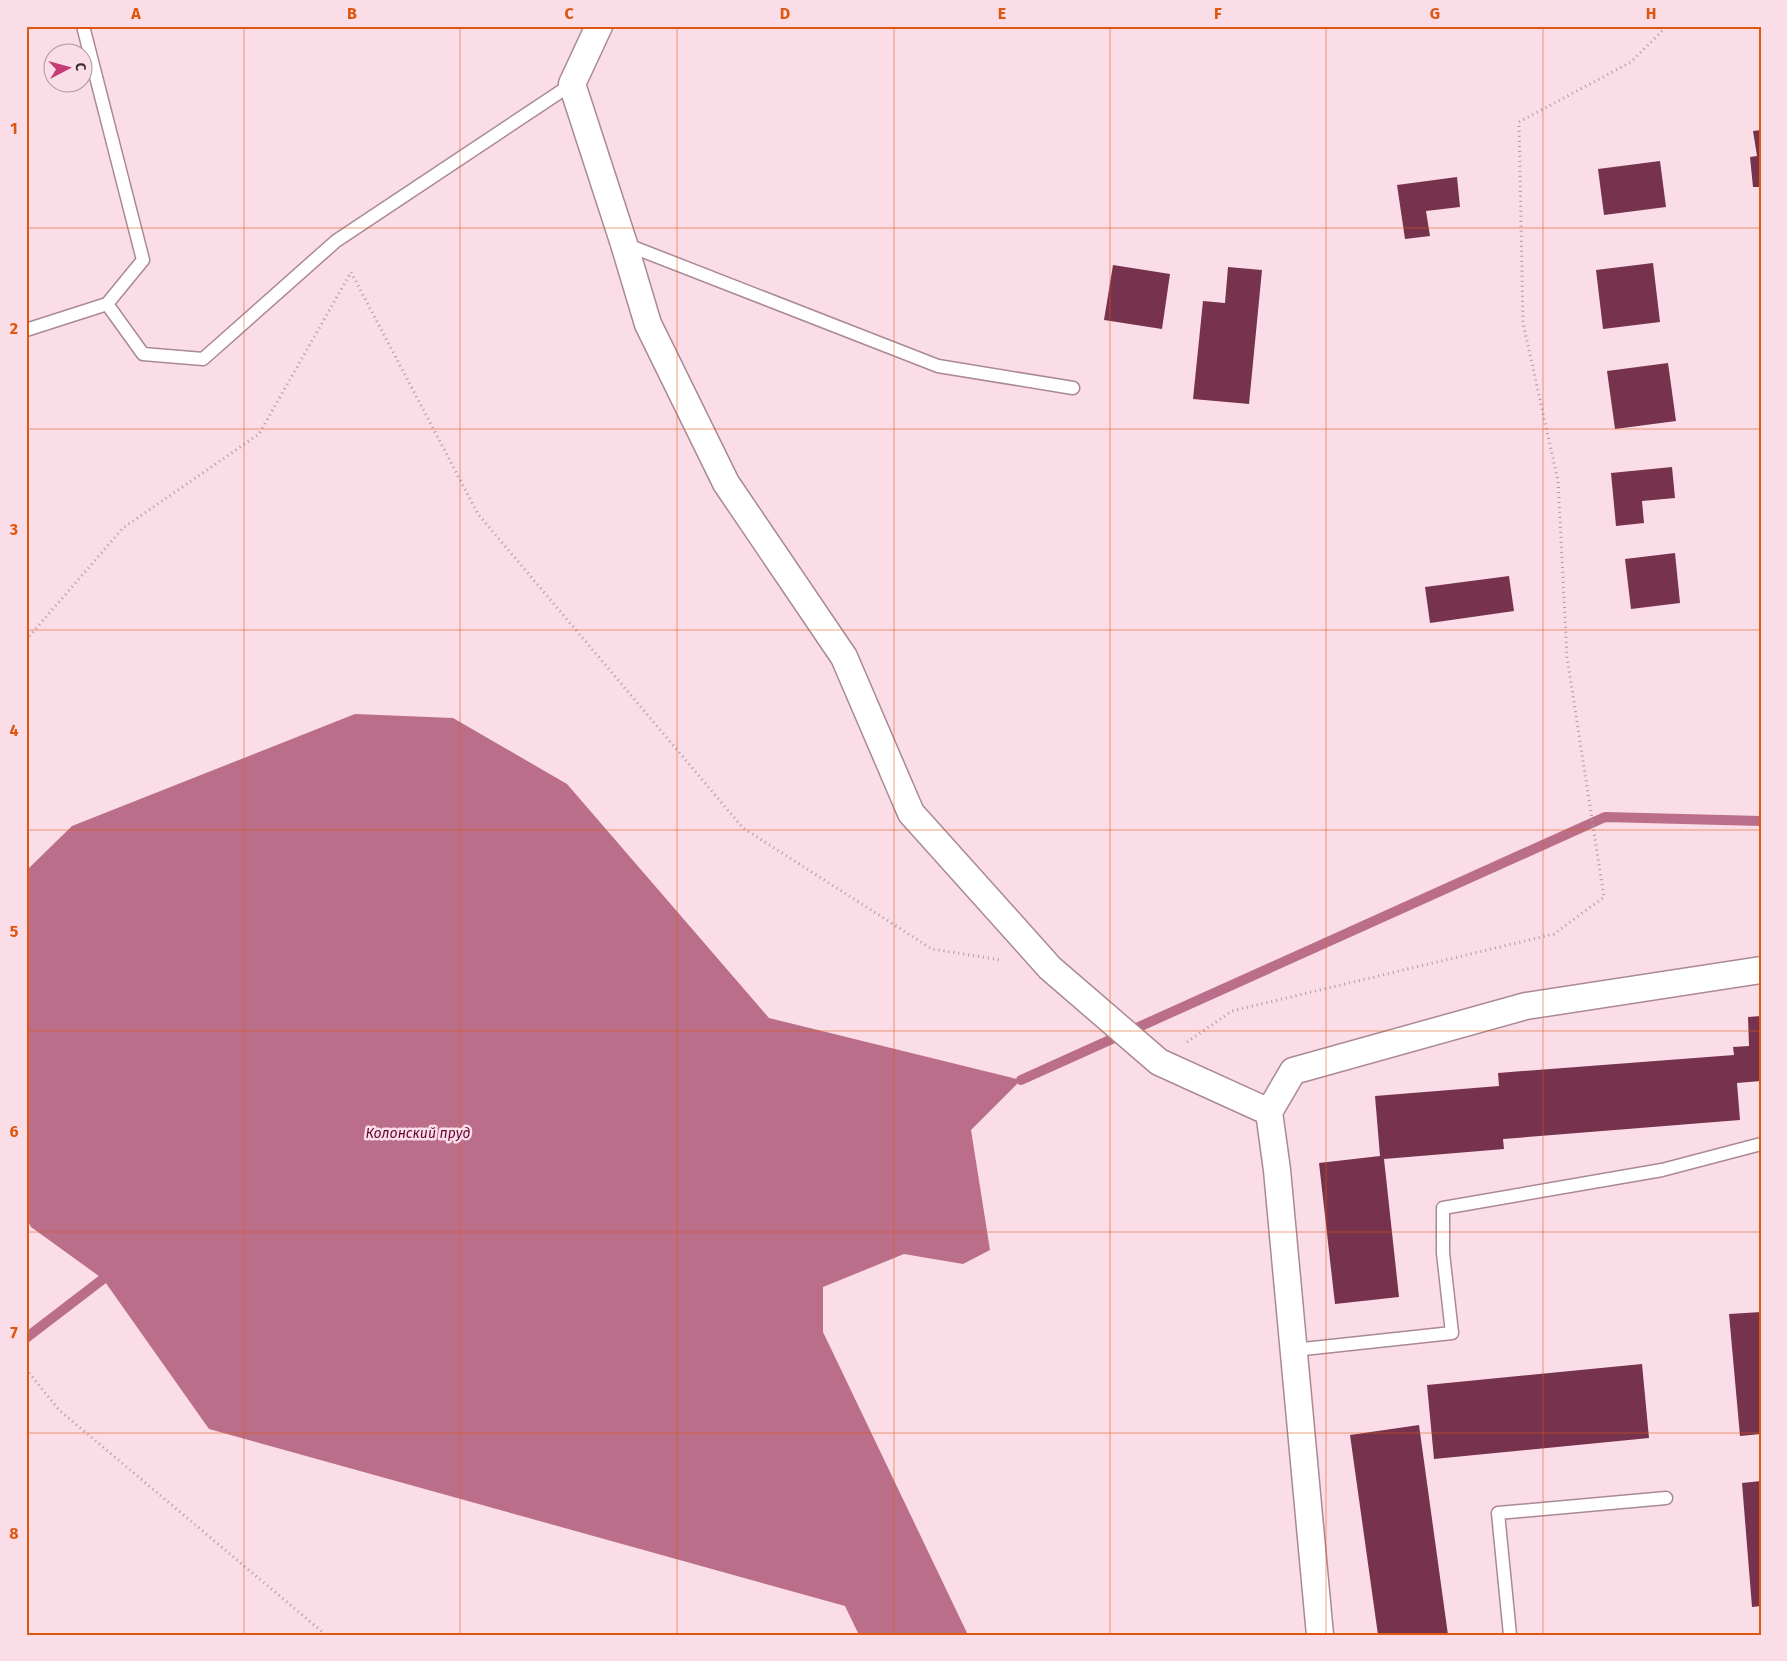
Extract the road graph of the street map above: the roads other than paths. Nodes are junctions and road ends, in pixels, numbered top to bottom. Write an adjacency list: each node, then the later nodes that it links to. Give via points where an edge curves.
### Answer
1 (83, 26): 5 (lane, via 143,260)
2 (599, 26): 3 (street)
3 (572, 84): 4 (street); 5 (lane, via 336,241 203,359 143,354)
4 (624, 244): 7 (lane, via 938,366); 9 (street, via 648,324 726,483 844,657 912,813 1050,968 1159,1062)
5 (107, 304): 6 (lane)
6 (26, 330)
7 (1073, 388)
8 (1761, 970): 9 (street, via 1526,1006 1293,1071)
9 (1269, 1112): 11 (street)
10 (1761, 1144): 11 (lane, via 1662,1170 1443,1208 1443,1252 1452,1333)
11 (1294, 1350): 13 (street)
12 (1666, 1498): 14 (lane, via 1498,1513)
13 (1320, 1635)
14 (1510, 1635)

